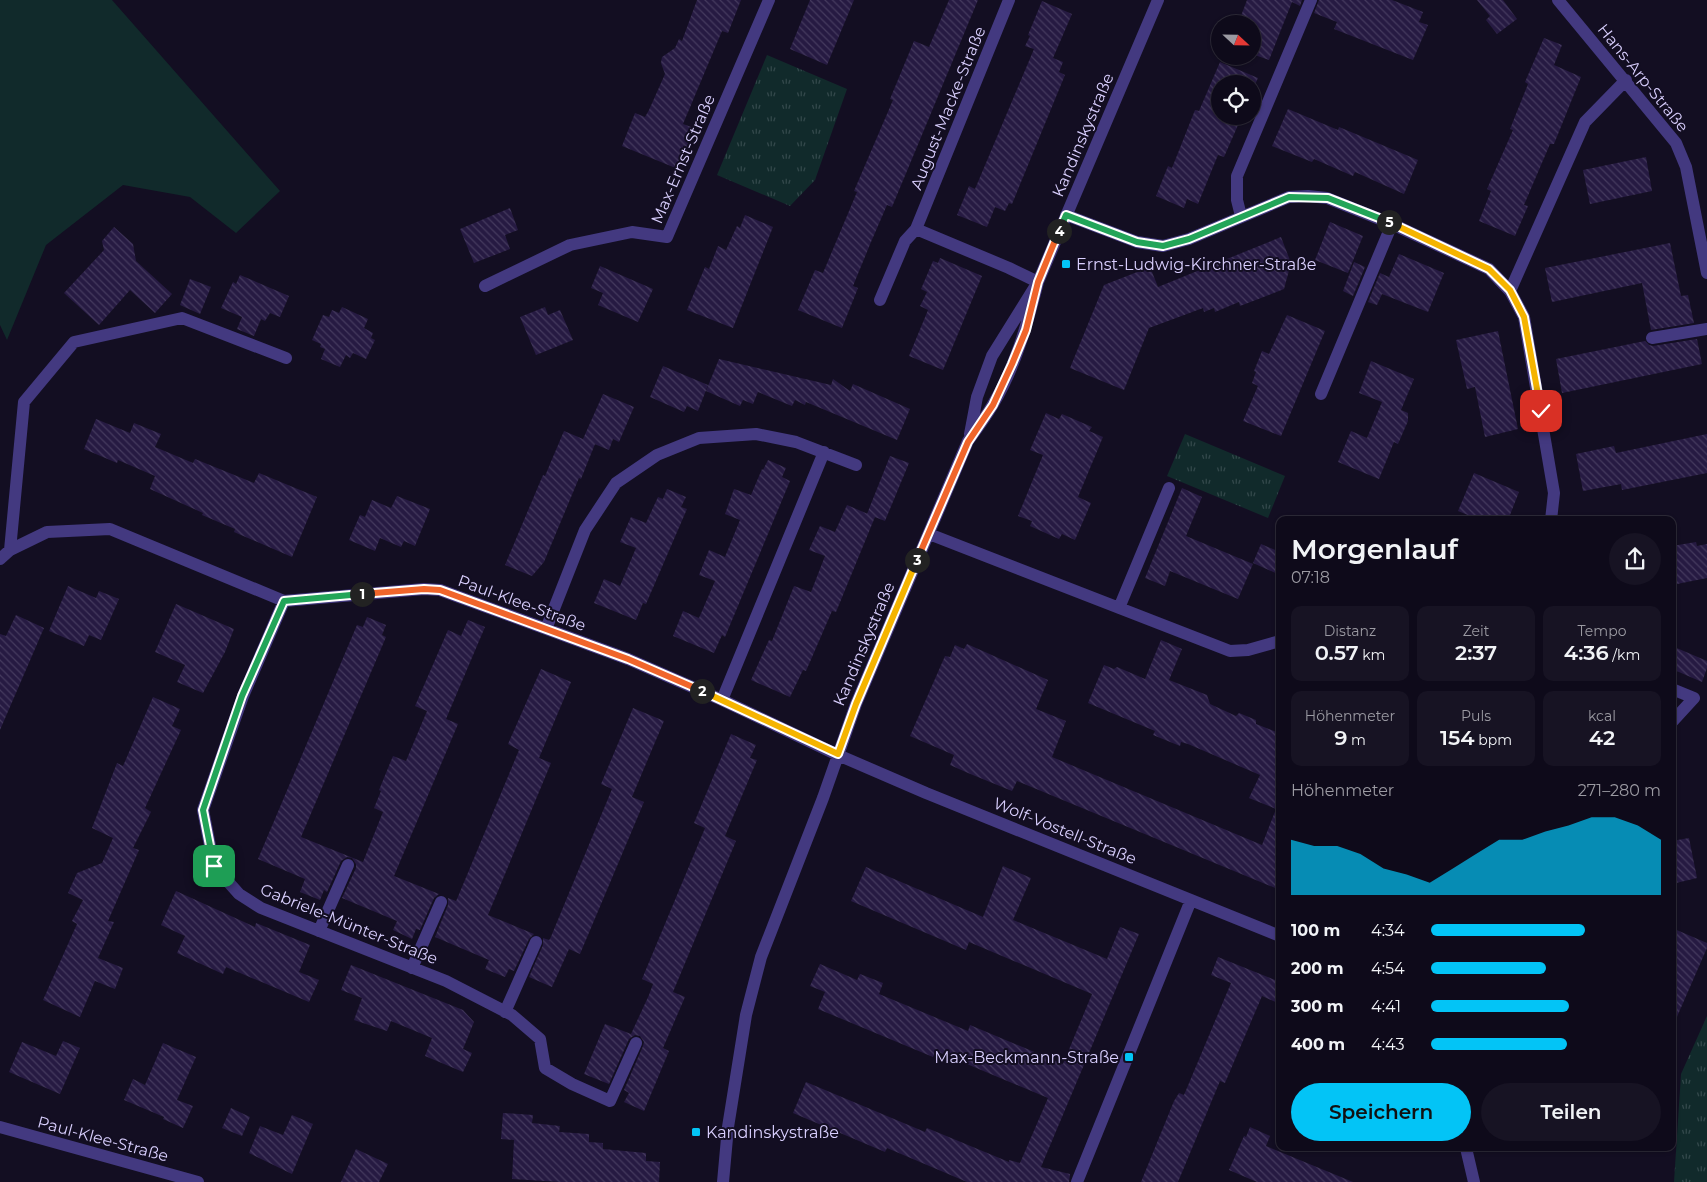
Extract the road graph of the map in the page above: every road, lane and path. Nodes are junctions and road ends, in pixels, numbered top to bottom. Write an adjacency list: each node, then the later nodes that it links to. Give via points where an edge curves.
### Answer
1 (769, 0): 13 (street, Max-Ernst-Straße, via 667,237 632,232 570,245)
2 (1009, 0): 10 (street, August-Macke-Straße)
3 (1158, 0): 7 (street, Kandinskystraße)
4 (1311, 0): 8 (street, via 1237,176)
5 (1558, 0): 6 (street, Hans-Arp-Straße)
6 (1626, 80): 11 (street, Hans-Arp-Straße, via 1676,143 1686,167); 14 (street, via 1585,122)
7 (1066, 215): 8 (street, via 1137,242 1163,246 1189,239); 12 (street, Kandinskystraße)
8 (1241, 216): 9 (street, via 1289,197 1308,196 1328,198)
9 (1392, 224): 14 (street, via 1489,269); 19 (street)
10 (916, 229): 12 (street); 15 (street, August-Macke-Straße, via 905,241)
11 (1707, 272)
12 (1038, 282): 20 (street, Kandinskystraße, via 1026,330 1012,364 993,405); 20 (street, Kandinskystraße, via 992,356 977,397)
13 (485, 286)
14 (1510, 290): 24 (street, via 1524,317 1540,402 1554,493)
15 (880, 300)
16 (1707, 329): 17 (street)
17 (1652, 338)
18 (286, 358): 26 (street, via 182,318 74,342 24,402)
19 (1321, 394)
20 (968, 442): 25 (street, Kandinskystraße)
21 (824, 452): 22 (street); 30 (street, via 796,442 756,434 699,438 657,455 616,483 585,530); 33 (street)
22 (856, 465)
23 (1169, 488): 29 (street)
24 (1551, 516)
25 (929, 534): 29 (street); 35 (street, Kandinskystraße)
26 (10, 550): 27 (street, Paul-Klee-Straße); 28 (street, Paul-Klee-Straße, via 46,532 110,529)
27 (0, 559)
28 (284, 601): 30 (street, Paul-Klee-Straße, via 440,590); 39 (street, Gabriele-Münter-Straße, via 242,696 203,810 214,866 239,894 261,908)
29 (1119, 608): 31 (street, via 1230,651)
30 (546, 629): 33 (street, Paul-Klee-Straße, via 628,659)
31 (1276, 642)
32 (1676, 691): 34 (street, via 1694,698)
33 (722, 700): 35 (street, Paul-Klee-Straße)
34 (1676, 718)
35 (838, 754): 37 (street, Wolf-Vostell-Straße); 48 (street, Kandinskystraße, via 761,957 746,1015 728,1127)
36 (348, 865): 39 (street)
37 (1191, 900): 40 (street, Wolf-Vostell-Straße); 49 (street)
38 (441, 902): 42 (street)
39 (319, 931): 42 (street, Gabriele-Münter-Straße)
40 (1276, 934)
41 (536, 942): 43 (street)
42 (412, 968): 43 (street, Gabriele-Münter-Straße, via 446,981)
43 (505, 1012): 44 (street, Gabriele-Münter-Straße, via 540,1039 545,1068 610,1101)
44 (636, 1043)
45 (0, 1127): 47 (street, Paul-Klee-Straße)
46 (1467, 1151): 50 (street)
47 (198, 1182)
48 (723, 1182)
49 (1076, 1182)
50 (1474, 1182)

